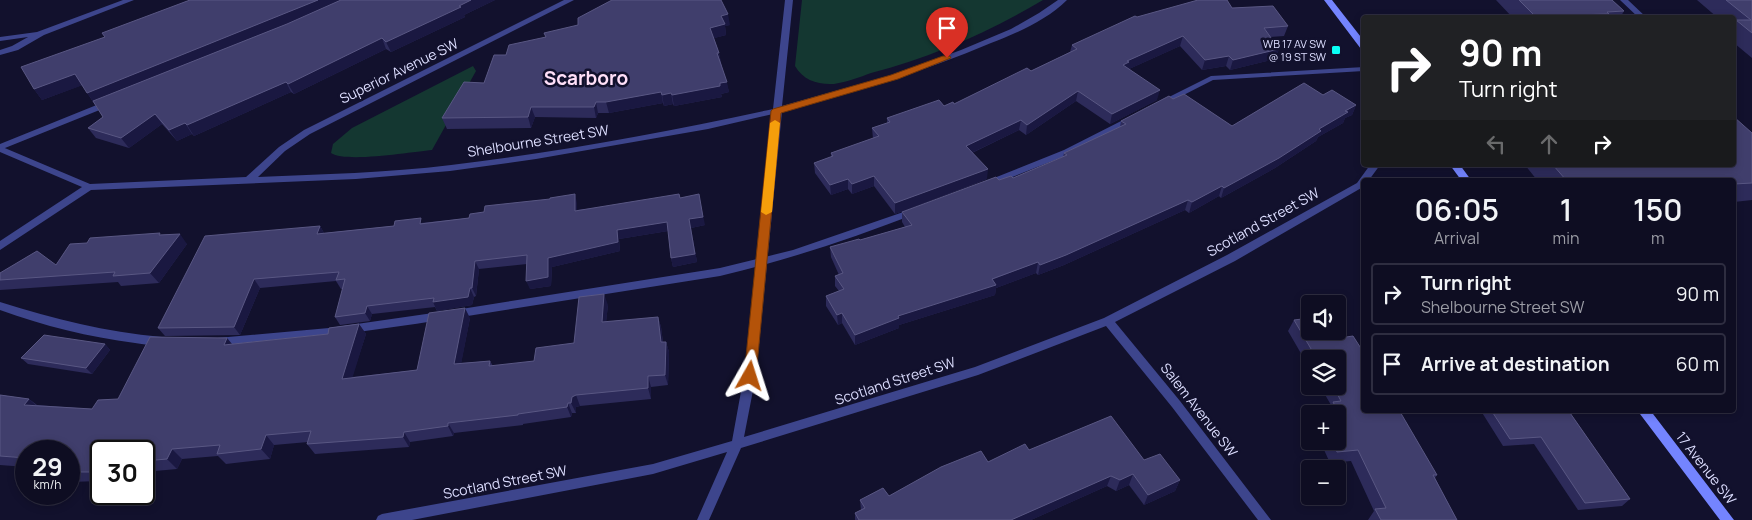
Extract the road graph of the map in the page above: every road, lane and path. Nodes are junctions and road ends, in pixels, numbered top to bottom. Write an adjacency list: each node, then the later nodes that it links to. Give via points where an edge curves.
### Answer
1 (130, 0): 8 (street)
2 (570, 0): 20 (street, Superior Avenue SW, via 307,132 282,149)
3 (789, 0): 14 (street)
4 (1063, 0): 14 (street, Shelbourne Street SW, via 1014,31 964,52 895,77)
5 (1328, 0): 10 (main road)
6 (1624, 0): 7 (street)
7 (1641, 15)
8 (41, 33): 9 (street); 11 (street)
9 (0, 39)
10 (1361, 43)
11 (0, 53)
12 (1361, 69): 23 (street, via 1211,78 1067,152)
13 (118, 100): 15 (street)
14 (776, 111): 20 (street, Shelbourne Street SW, via 708,126 450,168); 26 (street)
15 (0, 148): 22 (street, Shelbourne Street SW)
16 (1374, 167): 18 (street, Scotland Street SW)
17 (1456, 167): 19 (main road)
18 (1365, 178)
19 (1465, 178)
20 (249, 180): 22 (street, Shelbourne Street SW)
21 (1361, 184): 28 (street, Scotland Street SW, via 1231,258)
22 (89, 186): 25 (street)
23 (976, 188)
24 (921, 209): 26 (street, via 820,247)
25 (0, 246)
26 (761, 264): 30 (street, via 348,330); 32 (street, via 750,376)
27 (0, 306): 29 (street, via 77,330 135,340)
28 (1108, 321): 32 (street, Scotland Street SW, via 978,371); 34 (street, Salem Avenue SW, via 1176,404)
29 (170, 341)
30 (205, 342)
31 (1645, 413): 37 (main road, 17 Avenue SW)
32 (736, 444): 33 (street, Scotland Street SW, via 653,469); 36 (street)
33 (429, 516): 35 (street, Scotland Street SW)
34 (1262, 519)
35 (382, 520)
36 (703, 520)
37 (1728, 520)

